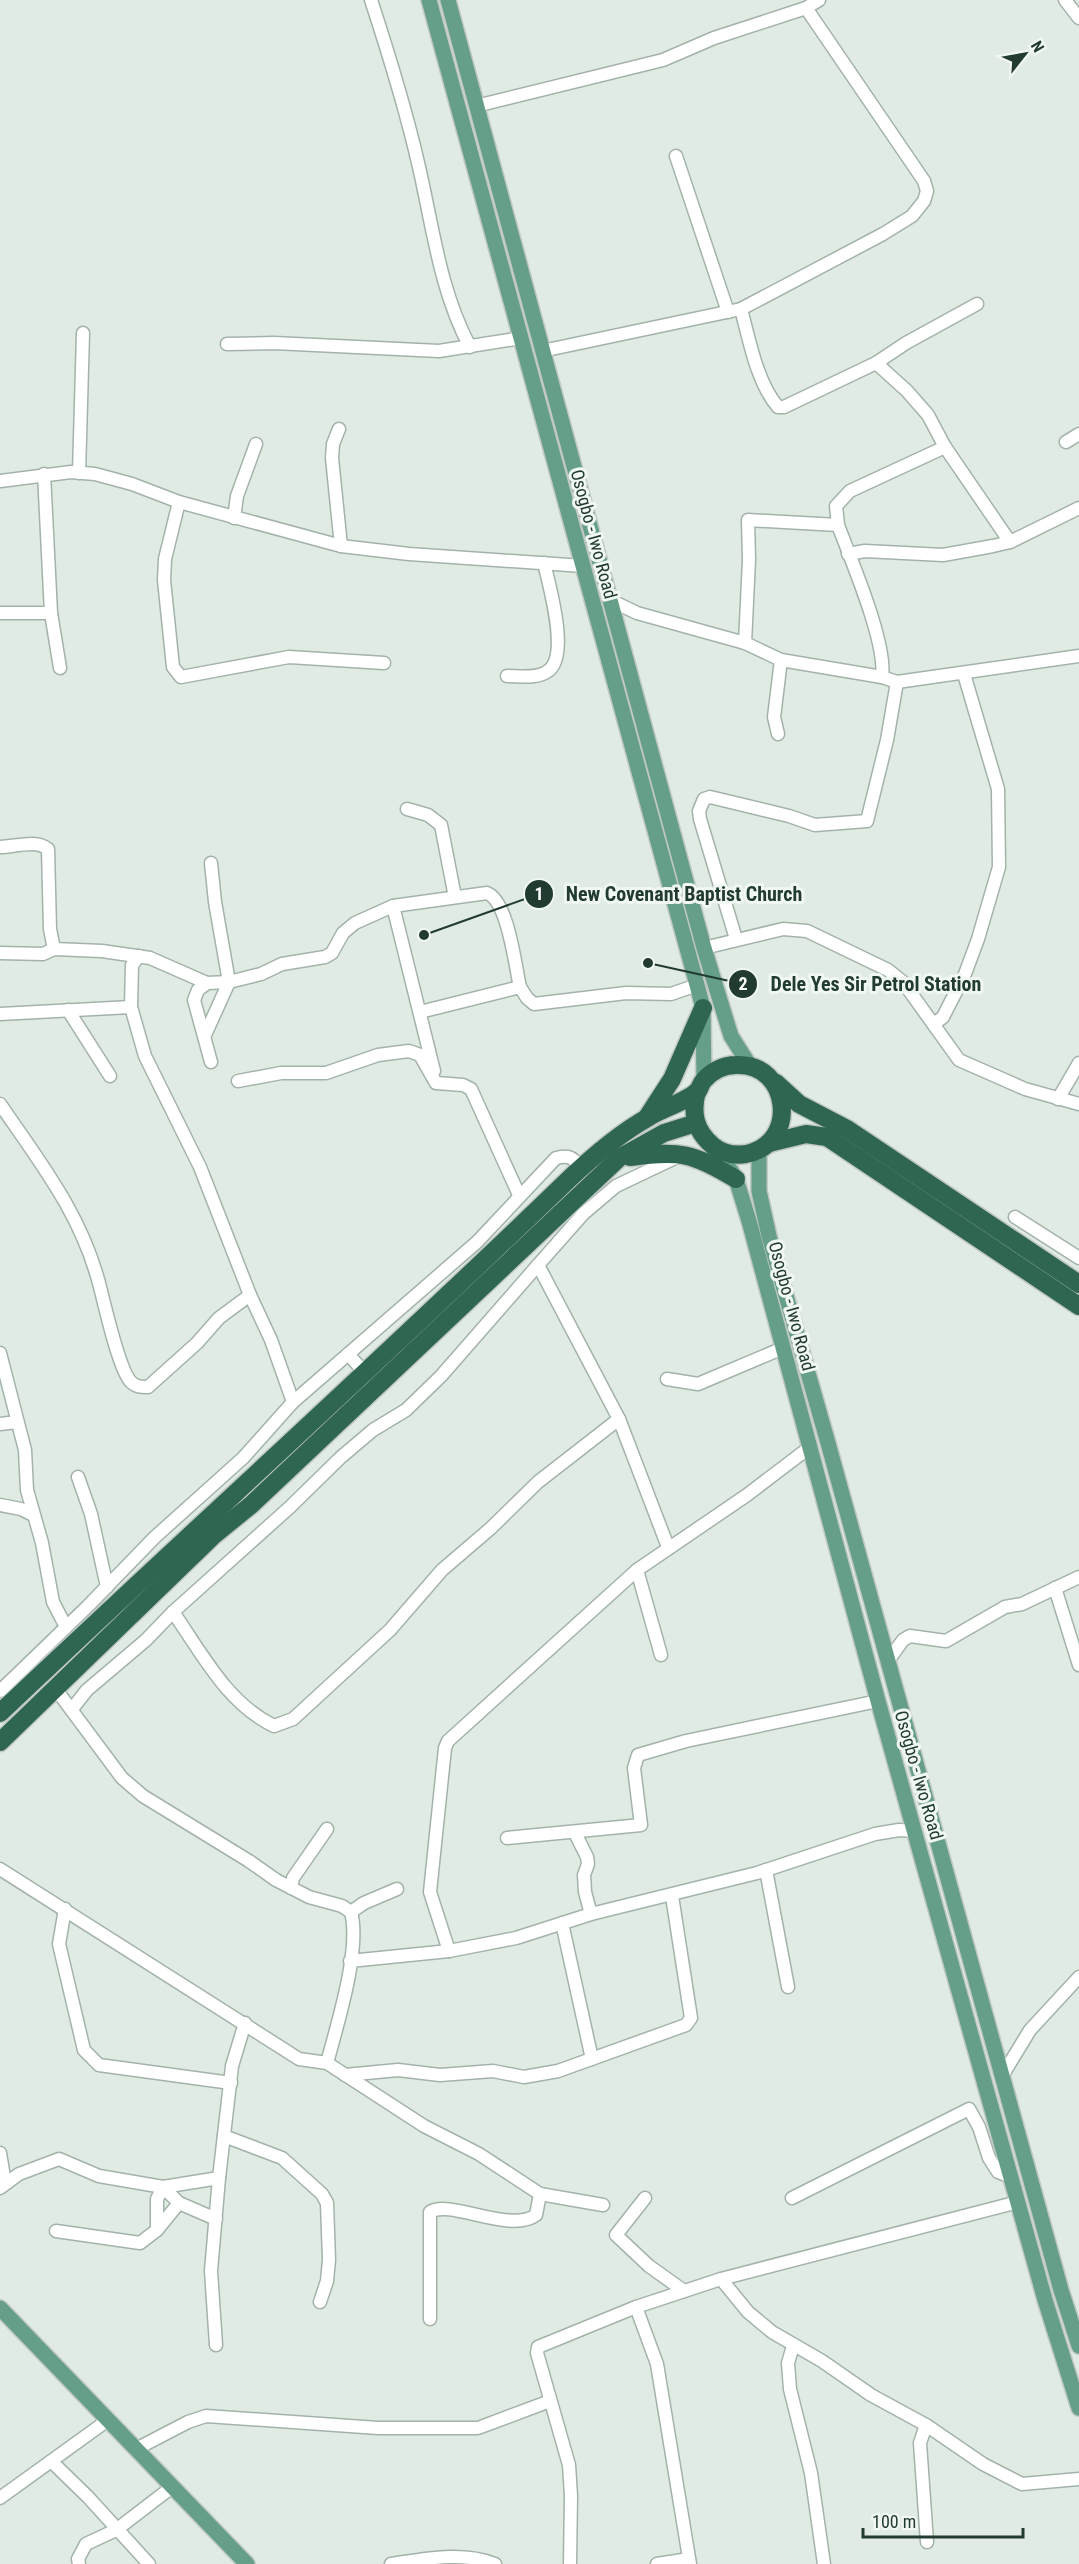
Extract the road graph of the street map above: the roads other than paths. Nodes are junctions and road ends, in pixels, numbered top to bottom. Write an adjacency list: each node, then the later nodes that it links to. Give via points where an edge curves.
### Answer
1 (371, 0): 16 (street, via 408,117 447,292)
2 (429, 0): 14 (main road, Osogbo - Iwo Road)
3 (448, 0): 8 (main road, Osogbo - Iwo Road)
4 (819, 0): 6 (street)
5 (1065, 0): 7 (street)
6 (804, 5): 8 (street, via 663,60); 11 (street, via 924,181 927,191 912,216)
7 (1079, 18)
8 (476, 106): 17 (main road, Osogbo - Iwo Road)
9 (676, 156): 12 (street)
10 (977, 304): 18 (street)
11 (741, 309): 12 (street); 18 (street, via 752,352 778,407)
12 (728, 312): 17 (street)
13 (83, 333): 24 (street)
14 (521, 338): 16 (street); 35 (main road, Osogbo - Iwo Road)
15 (227, 344): 16 (street, via 439,351)
16 (470, 347)
17 (542, 351): 36 (main road, Osogbo - Iwo Road)
18 (876, 363): 23 (street, via 928,416)
19 (339, 429): 32 (street, via 332,458)
20 (1079, 434): 21 (street)
21 (1066, 442)
22 (256, 444): 29 (street, via 237,496)
23 (945, 447): 30 (street, via 850,491 836,506); 31 (street)
24 (79, 473): 25 (street); 27 (street, via 132,484)
25 (44, 474): 26 (street); 38 (street)
26 (0, 481)
27 (179, 502): 29 (street); 42 (street, via 165,558 164,580 173,667 181,677 289,657)
28 (1079, 508): 31 (street)
29 (234, 518): 32 (street)
30 (838, 525): 33 (street); 39 (street, via 748,520)
31 (1010, 542): 33 (street, via 943,555 865,551)
32 (341, 546): 34 (street)
33 (848, 554): 46 (street, via 877,637)
34 (544, 562): 35 (street); 45 (street, via 558,645 556,660 550,671 542,675)
35 (583, 566): 61 (main road, Osogbo - Iwo Road)
36 (610, 600): 39 (street, via 637,613); 55 (main road, Osogbo - Iwo Road)
37 (0, 613): 38 (street)
38 (51, 614): 43 (street)
39 (745, 644): 41 (street)
40 (1079, 656): 44 (street)
41 (781, 660): 46 (street); 48 (street, via 774,717)
42 (384, 663)
43 (60, 668)
44 (964, 674): 47 (street); 68 (street, via 998,789 999,867 965,974 944,1017)
45 (507, 676)
46 (882, 677): 47 (street)
47 (897, 682): 54 (street, via 867,821 815,825 752,807 704,799 700,819)
48 (778, 734)
49 (406, 809): 52 (street, via 428,815 441,825)
50 (0, 847): 56 (street, via 30,844 48,849)
51 (211, 863): 60 (street)
52 (455, 897): 53 (street); 62 (street, via 487,893 498,901)
53 (393, 906): 60 (street, via 355,923 325,957 296,960); 66 (street)
54 (736, 939): 55 (street); 68 (street, via 783,929 807,932 896,976)
55 (704, 948): 72 (main road, Osogbo - Iwo Road, via 731,1036)
56 (54, 949): 57 (street, via 43,954); 58 (street, via 102,951)
57 (0, 953)
58 (141, 960): 59 (street); 63 (street)
59 (207, 982): 60 (street); 69 (street, via 194,1000)
60 (229, 982): 69 (street)
61 (697, 984): 62 (street, via 671,994 626,993 534,1004); 64 (main road, Osogbo - Iwo Road)
62 (520, 987): 66 (street)
63 (131, 1007): 65 (street); 94 (street, via 145,1056 200,1167)
64 (703, 1008): 77 (main road, Osogbo - Iwo Road); 81 (highway, via 672,1079)
65 (68, 1010): 67 (street); 73 (street)
66 (420, 1012): 76 (street)
67 (0, 1014)
68 (933, 1024): 78 (street, via 959,1060)
69 (205, 1035): 70 (street)
70 (211, 1062)
71 (1079, 1063): 78 (street)
72 (750, 1066): 74 (highway); 77 (highway, via 725,1066)
73 (110, 1076)
74 (771, 1079): 83 (highway, via 783,1104 782,1119 777,1132); 93 (highway, via 799,1104 847,1129)
75 (238, 1081): 76 (street, via 281,1073 326,1073 378,1055 409,1051 420,1055)
76 (436, 1083): 89 (street, via 471,1089)
77 (700, 1086): 81 (highway); 82 (highway, via 694,1103)
78 (1058, 1099): 80 (street)
79 (0, 1104): 94 (street, via 55,1182 72,1214 88,1250 129,1381 148,1387 219,1318)
80 (1079, 1104)
81 (646, 1118): 87 (highway)
82 (696, 1123): 85 (highway, via 706,1140); 86 (highway, via 664,1133)
83 (764, 1146): 85 (highway, via 750,1153); 95 (highway, via 806,1134 827,1137); 120 (main road, Osogbo - Iwo Road, via 759,1191 769,1236)
84 (684, 1153): 86 (highway); 88 (highway, via 705,1160); 92 (street, via 616,1186 583,1214)
85 (721, 1153): 88 (main road, Osogbo - Iwo Road)
86 (619, 1158): 109 (highway)
87 (581, 1168): 89 (street, via 574,1158 556,1158); 99 (highway)
88 (736, 1179): 96 (main road, Osogbo - Iwo Road)
89 (519, 1195): 98 (street, via 477,1242)
90 (1015, 1217): 91 (street)
91 (1079, 1258)
92 (538, 1265): 102 (street); 116 (street, via 406,1410 339,1458)
93 (1079, 1284)
94 (250, 1295): 101 (street)
95 (1079, 1306)
96 (783, 1348): 100 (street, via 698,1384); 105 (main road, Osogbo - Iwo Road)
97 (0, 1353): 103 (street)
98 (348, 1354): 99 (street); 101 (street)
99 (366, 1374): 107 (highway)
100 (667, 1379)
101 (293, 1402): 114 (street, via 243,1458 155,1537)
102 (620, 1419): 111 (street); 116 (street, via 538,1482 442,1570 390,1630 284,1724 274,1726 237,1702)
103 (17, 1422): 104 (street); 110 (street, via 25,1450)
104 (0, 1424)
105 (810, 1447): 111 (street); 124 (main road, Osogbo - Iwo Road)
106 (78, 1477): 114 (street, via 91,1514)
107 (236, 1492): 109 (highway); 117 (highway)
108 (0, 1505): 110 (street)
109 (251, 1505): 123 (highway, via 214,1535)
110 (33, 1515): 118 (street, via 53,1602)
111 (668, 1547): 112 (street)
112 (638, 1570): 119 (street); 141 (street, via 448,1740 430,1892)
113 (1079, 1577): 115 (street)
114 (107, 1587): 117 (street)
115 (1055, 1588): 120 (street, via 1022,1604 1005,1607 946,1641 910,1636); 121 (street)
116 (173, 1612): 125 (street, via 87,1690)
117 (93, 1613): 118 (street); 126 (highway)
118 (66, 1627): 122 (street)
119 (661, 1655)
120 (888, 1661): 149 (main road, Osogbo - Iwo Road)
121 (1079, 1665)
122 (1, 1687)
123 (55, 1688): 125 (street); 127 (highway)
124 (878, 1701): 129 (main road, Osogbo - Iwo Road); 130 (street, via 686,1741 638,1755 634,1768 641,1825)
125 (72, 1709): 134 (street, via 122,1778 143,1796)
126 (0, 1713)
127 (0, 1742)
128 (327, 1829): 134 (street, via 293,1878)
129 (915, 1831): 133 (street, via 875,1834); 153 (main road, Osogbo - Iwo Road)
130 (575, 1833): 131 (street); 139 (street, via 587,1857 585,1892)
131 (507, 1838)
132 (0, 1869): 137 (street)
133 (766, 1870): 136 (street); 144 (street)
134 (291, 1888): 138 (street)
135 (397, 1889): 138 (street)
136 (672, 1896): 139 (street); 146 (street, via 690,2022)
137 (65, 1909): 145 (street); 150 (street, via 59,1944 84,2050 99,2065)
138 (351, 1912): 142 (street)
139 (591, 1914): 140 (street)
140 (562, 1923): 141 (street, via 516,1938); 146 (street)
141 (449, 1951): 142 (street)
142 (350, 1961): 147 (street)
143 (1079, 1977): 149 (street, via 1030,2030)
144 (788, 1987)
145 (245, 2023): 147 (street, via 299,2059); 150 (street)
146 (592, 2059): 148 (street, via 524,2077 493,2071 440,2075 398,2070)
147 (327, 2063): 148 (street)
148 (345, 2075): 157 (street)
149 (1002, 2076): 172 (main road, Osogbo - Iwo Road, via 1061,2290)
150 (231, 2083): 151 (street)
151 (224, 2136): 154 (street); 168 (street, via 282,2158 322,2194 327,2204 329,2260)
152 (0, 2153): 155 (street)
153 (1011, 2177): 159 (street, via 998,2172 989,2158 969,2109); 160 (main road, Osogbo - Iwo Road)
154 (219, 2178): 156 (street); 163 (street)
155 (2, 2186): 156 (street, via 19,2174 59,2159 99,2176)
156 (163, 2187): 161 (street); 164 (street, via 157,2199)
157 (540, 2194): 162 (street); 171 (street, via 536,2215 530,2219 505,2220 450,2210 430,2212)
158 (645, 2198): 167 (street, via 616,2235)
159 (792, 2198)
160 (1018, 2202): 166 (street); 177 (main road, Osogbo - Iwo Road)
161 (179, 2203): 163 (street); 164 (street)
162 (603, 2205)
163 (216, 2218): 173 (street, via 212,2271)
164 (157, 2230): 165 (street, via 135,2244)
165 (56, 2231)
166 (721, 2279): 167 (street); 174 (street, via 748,2312)
167 (684, 2291): 169 (street)
168 (320, 2302)
169 (636, 2307): 176 (street, via 538,2347); 187 (street, via 657,2364)
170 (0, 2308): 178 (main road)
171 (430, 2319)
172 (1076, 2329): 175 (main road, Osogbo - Iwo Road)
173 (216, 2345)
174 (794, 2346): 179 (street); 195 (street, via 788,2363 790,2388 812,2473)
175 (1079, 2346)
176 (550, 2401): 180 (street, via 478,2428 378,2428 206,2416); 193 (street, via 569,2465)
177 (1079, 2408)
178 (108, 2420): 180 (main road); 181 (street)
179 (926, 2425): 182 (street, via 983,2464 1022,2484); 186 (street, via 920,2443)
180 (136, 2449): 183 (main road)
181 (52, 2462): 184 (street); 185 (street)
182 (1079, 2479)
183 (172, 2487): 185 (street); 190 (main road)
184 (0, 2498)
185 (116, 2530): 188 (street, via 87,2544); 189 (street)
186 (927, 2542)
187 (689, 2562): 194 (street)
188 (79, 2564)
189 (149, 2564)
190 (247, 2564)
191 (391, 2564): 192 (street, via 469,2557)
192 (495, 2564)
193 (570, 2564)
194 (657, 2564)
195 (824, 2564)

